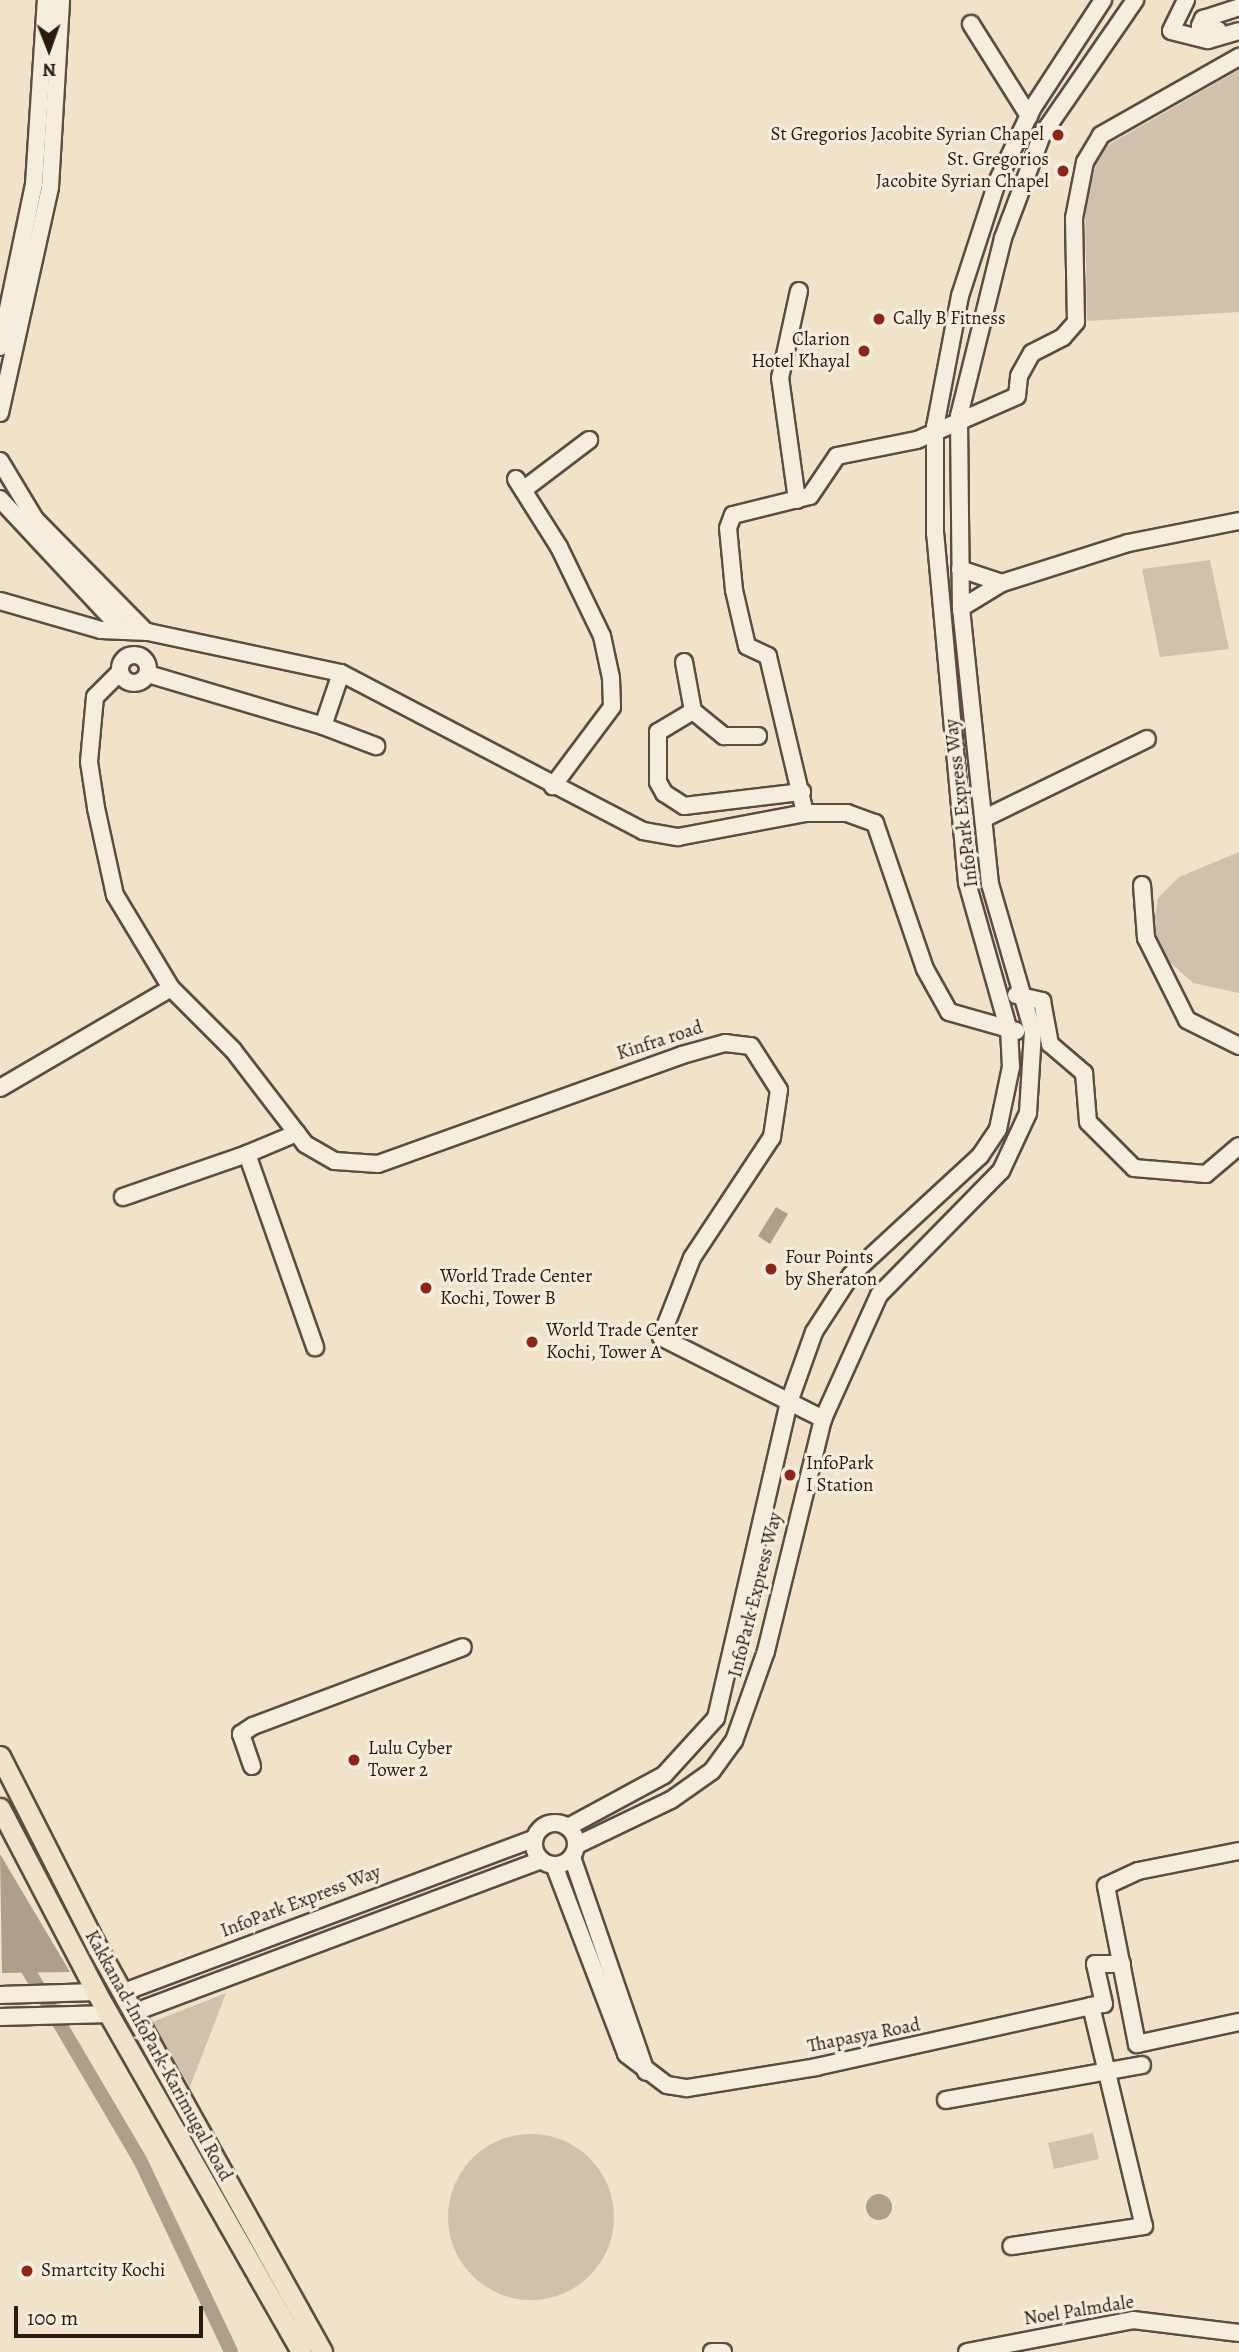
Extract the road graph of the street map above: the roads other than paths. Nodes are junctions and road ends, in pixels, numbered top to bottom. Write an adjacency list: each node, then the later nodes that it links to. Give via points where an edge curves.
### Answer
1 (46, 0): 13 (street, via 34,184)
2 (61, 0): 14 (street, via 50,187)
3 (1103, 0): 11 (street, InfoPark Express Way)
4 (1135, 0): 15 (street, InfoPark Express Way, via 1042,135 1003,238)
5 (1186, 0): 9 (street, via 1171,31 1208,40)
6 (1239, 7): 7 (street, via 1203,19 1200,26 1207,33)
7 (1239, 22)
8 (971, 24): 11 (street)
9 (1239, 32)
10 (1239, 57): 15 (street, via 1101,135 1084,162 1074,218 1076,322 1063,337 1032,352 1018,376 1017,396)
11 (1029, 116): 16 (street, InfoPark Express Way, via 997,182 960,296)
12 (799, 291): 20 (street, via 780,378)
13 (0, 347)
14 (0, 413)
15 (959, 416): 16 (street); 22 (street, InfoPark Express Way)
16 (935, 427): 20 (street, via 917,440 837,456 810,496); 44 (street, InfoPark Express Way, via 935,534 967,883)
17 (589, 440): 38 (street, via 519,485 602,636 611,678 612,708)
18 (0, 461): 27 (street, via 35,519)
19 (0, 499): 26 (street)
20 (797, 500): 39 (street, via 740,509 728,528 747,646 768,656)
21 (1239, 520): 23 (street, via 1128,543)
22 (960, 569): 23 (street); 25 (street, InfoPark Express Way)
23 (1003, 583): 25 (street)
24 (0, 601): 26 (street)
25 (961, 608): 41 (street, InfoPark Express Way)
26 (124, 631): 27 (street); 28 (street)
27 (147, 632): 31 (street)
28 (133, 655): 30 (street); 32 (street, via 146,660)
29 (684, 662): 33 (street)
30 (120, 673): 32 (street, via 133,684); 43 (street, via 95,697 89,762 96,807 115,895)
31 (341, 673): 34 (street); 38 (street)
32 (148, 674): 34 (street)
33 (693, 711): 35 (street, via 724,736); 39 (street, via 658,732 658,782 664,793 684,806)
34 (323, 726): 37 (street)
35 (758, 736)
36 (1147, 740): 41 (street)
37 (376, 746)
38 (553, 786): 40 (street, via 621,824 678,837)
39 (802, 792): 40 (street)
40 (805, 813): 46 (street, via 847,813 876,823 925,969 949,1012)
41 (985, 818): 45 (street, InfoPark Express Way, via 990,884)
42 (1142, 885): 48 (street, via 1146,938 1187,1020)
43 (171, 988): 49 (street); 50 (street, via 233,1050)
44 (1003, 995): 45 (street); 46 (street, InfoPark Express Way)
45 (1024, 995): 47 (street, InfoPark Express Way); 51 (street, via 1042,1001 1054,1051 1084,1073 1088,1122 1134,1168 1206,1174)
46 (1009, 1031): 47 (street); 55 (street, InfoPark Express Way, via 1011,1067 998,1129 980,1156 851,1275 814,1332)
47 (1033, 1032): 56 (street, InfoPark Express Way, via 1034,1070 1017,1144 1001,1171 886,1284)
48 (1239, 1046)
49 (0, 1088)
50 (297, 1133): 52 (street); 55 (street, Kinfra road, via 335,1161 378,1164 682,1055 725,1043 751,1046 779,1090 772,1137 692,1258 660,1337)
51 (1239, 1146)
52 (247, 1154): 53 (street); 54 (street)
53 (123, 1197)
54 (315, 1347)
55 (788, 1405): 56 (street); 61 (street, InfoPark Express Way, via 716,1718 664,1775)
56 (823, 1419): 64 (street, InfoPark Express Way, via 766,1651 734,1741 712,1771 671,1800)
57 (463, 1647): 59 (street, via 253,1726 241,1734)
58 (0, 1756): 68 (main road, Kakkanad-InfoPark-Karimugal Road)
59 (252, 1766)
60 (0, 1808): 67 (main road, Kakkanad-InfoPark-Karimugal Road)
61 (568, 1827): 62 (street, InfoPark Express Way, via 545,1825); 64 (street)
62 (534, 1839): 65 (street, Thapasya Road); 68 (street, InfoPark Express Way)
63 (1239, 1850): 66 (street, via 1138,1871 1106,1886)
64 (574, 1851): 65 (street, InfoPark Express Way); 77 (street, via 642,2046)
65 (548, 1863): 71 (street); 77 (street, Thapasya Road, via 626,2054)
66 (1122, 1964): 70 (street, via 1095,1964 1104,2004); 74 (street, via 1137,2045)
67 (87, 1992): 69 (street); 72 (main road, Kakkanad-InfoPark-Karimugal Road)
68 (124, 1992): 71 (main road, Kakkanad-InfoPark-Karimugal Road)
69 (0, 1995)
70 (1091, 2006): 76 (street); 77 (street, Thapasya Road, via 991,2032 687,2088)
71 (135, 2012): 82 (main road, Kakkanad-InfoPark-Karimugal Road)
72 (110, 2014): 73 (street); 81 (main road, Kakkanad-InfoPark-Karimugal Road)
73 (0, 2017)
74 (1239, 2022)
75 (1142, 2065): 76 (street)
76 (1107, 2070): 78 (street); 79 (street, via 1144,2225)
77 (646, 2072)
78 (946, 2099)
79 (1012, 2246)
80 (1239, 2333): 85 (street, Noel Palmdale, via 1133,2320)
81 (301, 2352)
82 (322, 2352)
83 (712, 2352): 84 (street)
84 (723, 2352)
85 (967, 2352)

